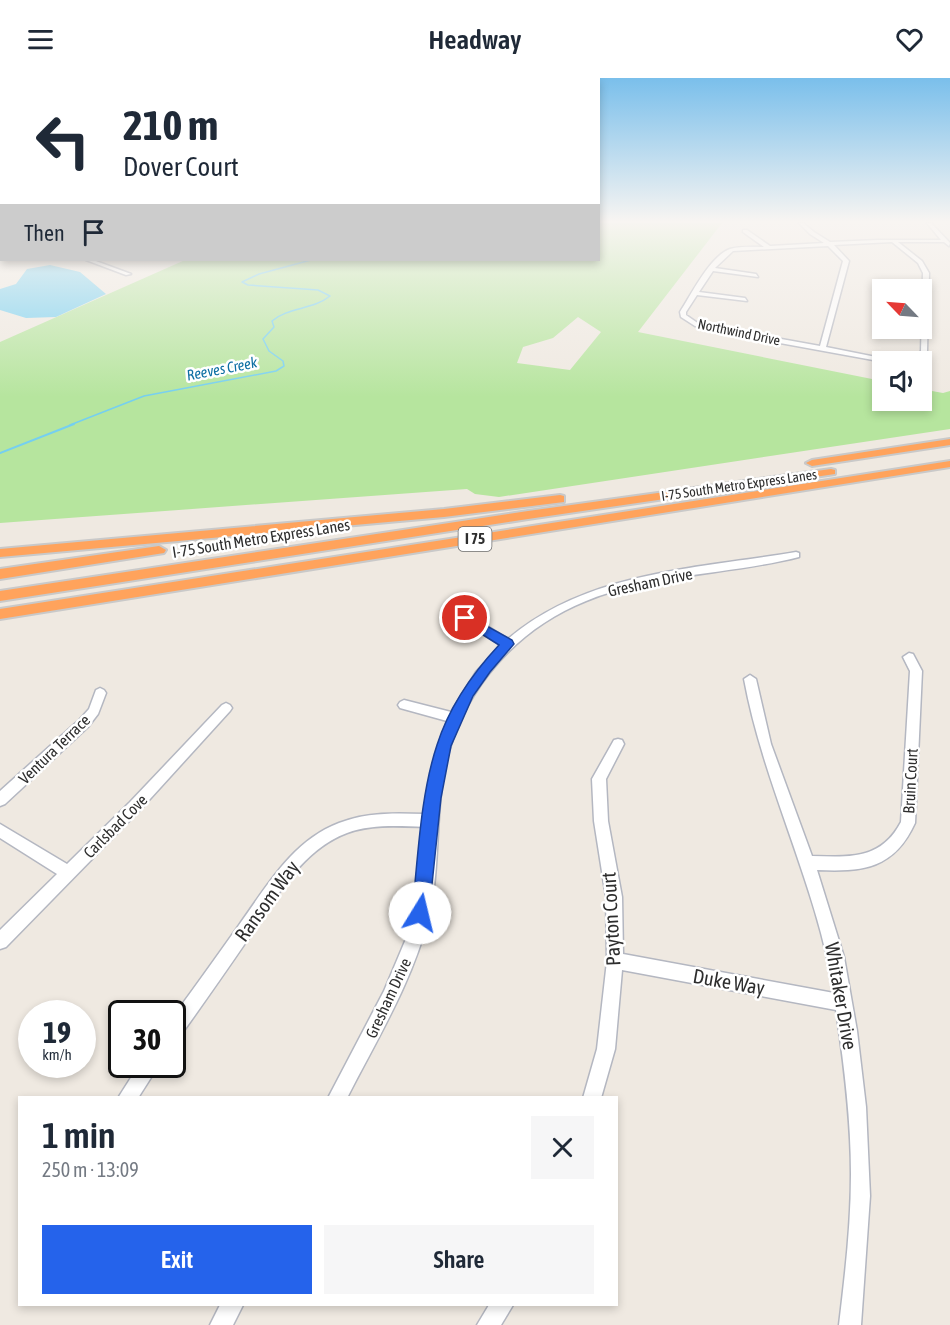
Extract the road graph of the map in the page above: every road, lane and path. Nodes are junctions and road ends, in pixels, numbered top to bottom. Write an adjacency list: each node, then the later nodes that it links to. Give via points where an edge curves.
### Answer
1 (704, 281): 4 (street, Northwind Drive)
2 (841, 281): 8 (street)
3 (926, 281): 9 (street)
4 (696, 293): 5 (street); 6 (street, Northwind Drive, via 683,312)
5 (745, 300)
6 (692, 322): 7 (street); 8 (street, Northwind Drive)
7 (682, 326)
8 (823, 348): 10 (street, Northwind Drive)
9 (924, 351)
10 (872, 357)
11 (950, 442): 16 (highway, I 75, via 600,495)
12 (950, 453): 14 (highway, I-75 South Metro Express Lanes)
13 (950, 464): 21 (highway, I 75)
14 (528, 515): 15 (highway, I-75 South Metro Express Lanes); 20 (highway, I-75 South Metro Express Lanes)
15 (143, 551): 18 (highway); 19 (highway, I-75 South Metro Express Lanes)
16 (0, 553)
17 (796, 555): 23 (street, Gresham Drive, via 613,588 560,609)
18 (0, 564)
19 (0, 573)
20 (1, 596)
21 (0, 614)
22 (465, 618): 23 (street)
23 (507, 644): 29 (street, Gresham Drive, via 485,668)
24 (909, 657): 34 (street, Bruin Court, via 916,670 908,823 903,837 887,853 857,864)
25 (750, 678): 34 (street, Whitaker Drive, via 776,784)
26 (100, 693): 31 (street, Ventura Terrace, via 94,711 84,723)
27 (404, 705): 29 (street)
28 (226, 708): 35 (street, Carlsbad Cove)
29 (454, 718): 32 (street, Gresham Drive, via 439,764)
30 (618, 744): 37 (street, Payton Court, via 599,779 601,821 614,897)
31 (0, 800)
32 (432, 821): 39 (street, Ransom Way, via 379,819 359,823 327,835 306,850 283,875); 42 (street, Gresham Drive, via 417,932 392,996)
33 (0, 830): 35 (street)
34 (807, 863): 38 (street, Whitaker Drive, via 830,934)
35 (68, 873): 36 (street, Carlsbad Cove)
36 (0, 942)
37 (615, 962): 38 (street, Duke Way); 43 (street, Payton Court, via 606,1049)
38 (844, 1003): 48 (street, Whitaker Drive, via 860,1154)
39 (186, 1013)
40 (141, 1078): 41 (street)
41 (128, 1096)
42 (338, 1096)
43 (593, 1096)
44 (230, 1306): 46 (street)
45 (501, 1306): 47 (street)
46 (221, 1325)
47 (488, 1325)
48 (850, 1325)

